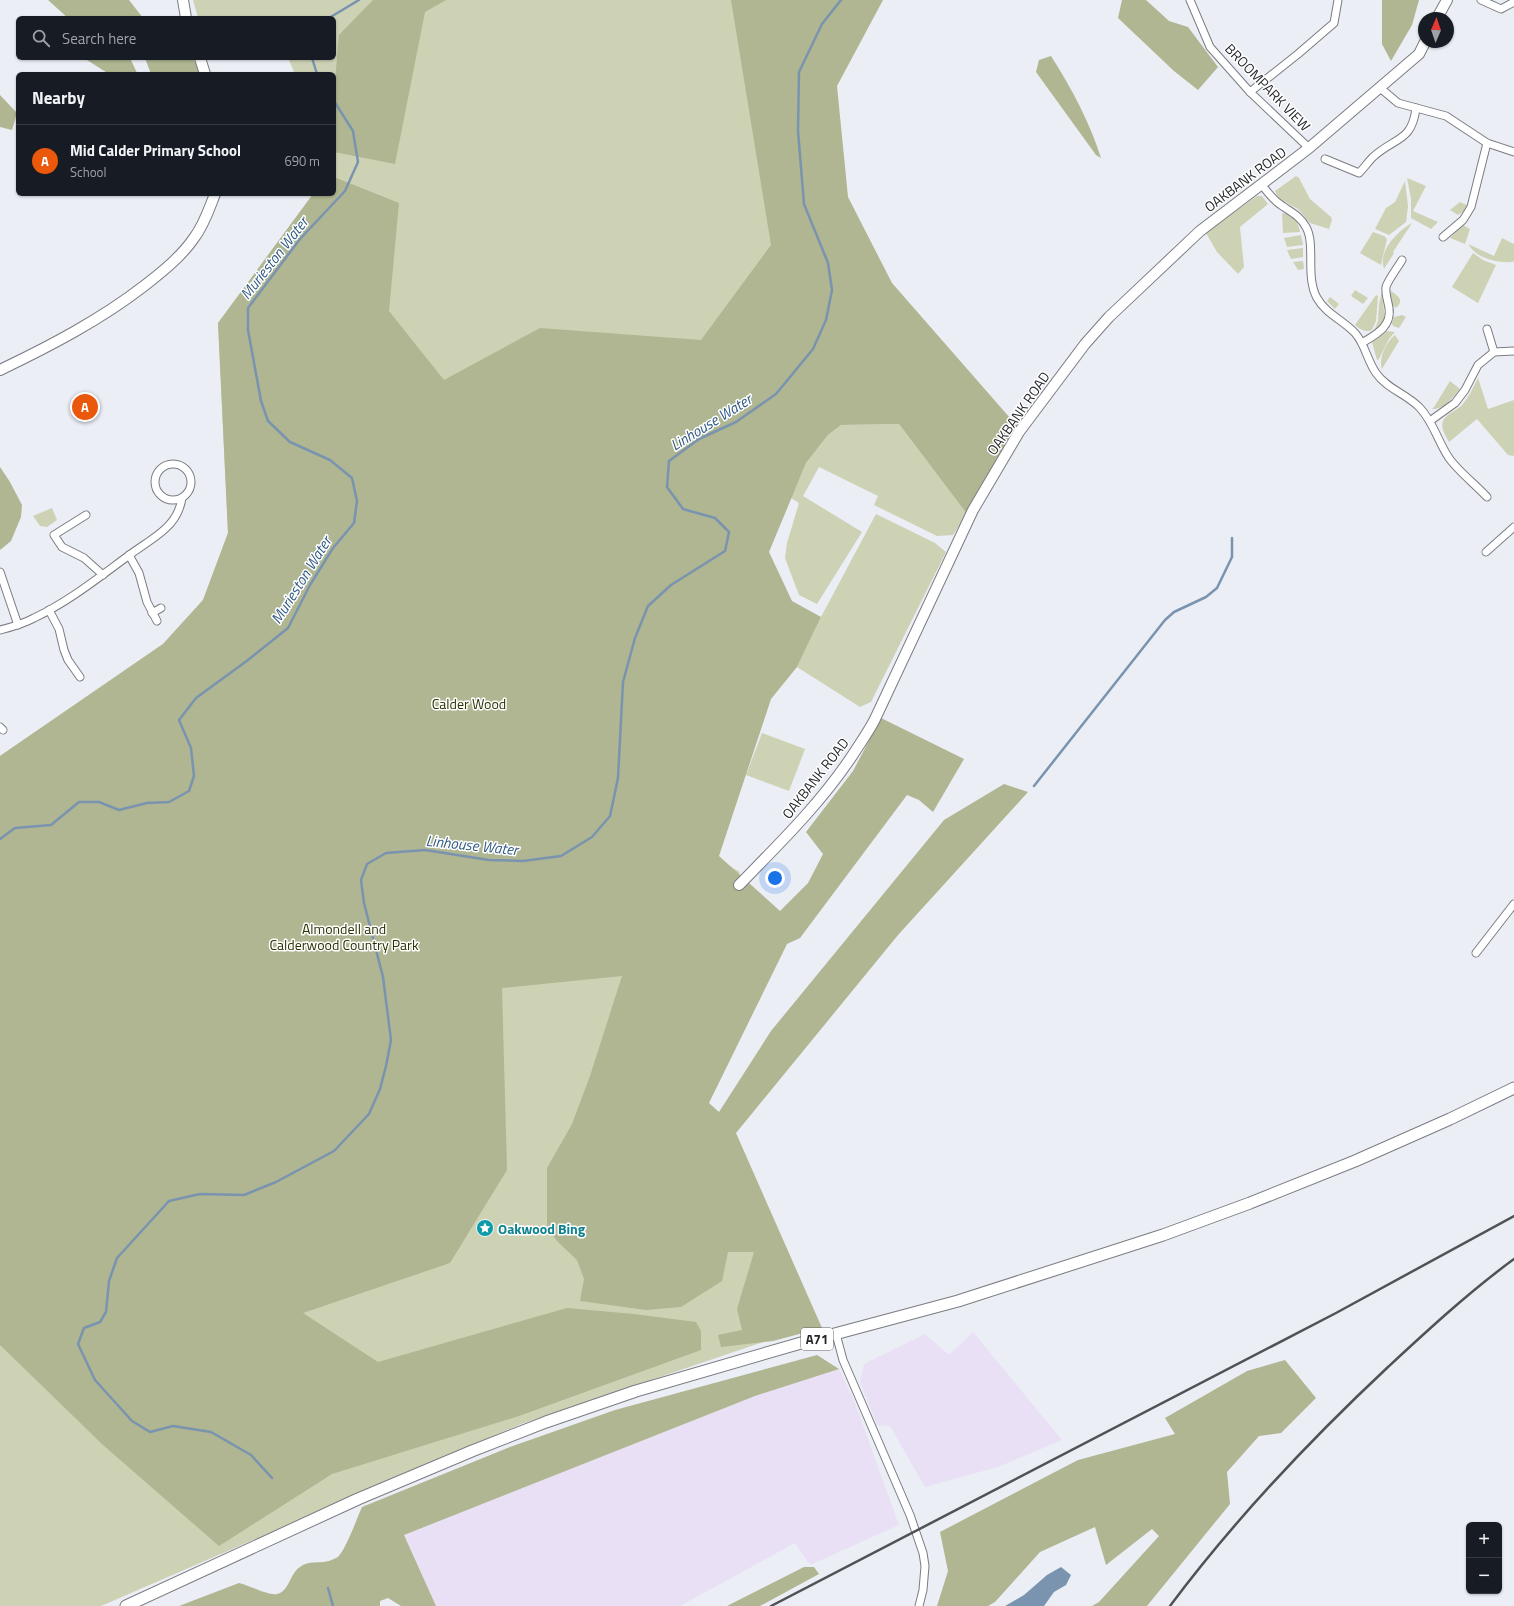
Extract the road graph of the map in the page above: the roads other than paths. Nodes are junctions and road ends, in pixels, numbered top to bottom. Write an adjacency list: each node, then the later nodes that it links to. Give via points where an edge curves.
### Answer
1 (183, 0): 8 (street)
2 (1190, 0): 13 (street, BROOMPARK VIEW, via 1210,47)
3 (1338, 0): 13 (street, via 1334,23)
4 (1446, 0): 7 (street)
5 (1481, 0): 6 (street, via 1501,9)
6 (1514, 2)
7 (1440, 12)
8 (186, 16)
9 (1422, 48): 12 (street, OAKBANK ROAD, via 1419,54)
10 (201, 60): 11 (street)
11 (204, 72)
12 (1379, 87): 14 (street, via 1398,103); 16 (street, OAKBANK ROAD)
13 (1250, 92): 16 (street, BROOMPARK VIEW)
14 (1416, 108): 15 (street, via 1446,116); 18 (street, via 1411,128 1404,136 1374,156 1359,173)
15 (1487, 143): 17 (street); 21 (street, via 1471,208 1463,220)
16 (1309, 148): 19 (street, OAKBANK ROAD)
17 (1514, 152)
18 (1325, 159)
19 (1261, 184): 24 (street, via 1307,228 1315,294 1324,308 1354,332); 44 (street, OAKBANK ROAD, via 1200,231 1109,317 1085,344 1019,432 973,510 866,735 841,772 810,810)
20 (214, 196): 27 (street, via 207,217 195,238 159,274 119,305 87,325)
21 (1443, 237)
22 (1402, 260): 24 (street, via 1386,286 1390,310 1388,321 1383,329)
23 (1487, 329): 26 (street)
24 (1362, 343): 28 (street, via 1375,372 1383,381 1420,408)
25 (1514, 350): 26 (street)
26 (1494, 352): 28 (street, via 1478,365 1466,390 1455,403)
27 (0, 370)
28 (1430, 421): 29 (street, via 1449,458)
29 (1487, 497)
30 (182, 498): 30 (street, via 172,500 159,494 155,478 164,466 178,464 188,471 192,483); 34 (street, via 174,519 165,529)
31 (86, 515): 36 (street, via 54,535 62,547 84,558)
32 (1514, 527): 33 (street)
33 (1486, 552)
34 (129, 555): 36 (street); 39 (street, via 139,573)
35 (0, 572): 41 (street)
36 (102, 575): 38 (street)
37 (161, 608): 39 (street)
38 (49, 610): 41 (street); 43 (street, via 59,628 68,660)
39 (152, 613): 40 (street)
40 (157, 621)
41 (18, 626): 42 (street)
42 (0, 630)
43 (80, 677)
44 (739, 885)
45 (1514, 904): 46 (street)
46 (1476, 953)
47 (1514, 1088): 48 (main road, A71, via 1355,1161 1163,1235 958,1301)
48 (836, 1334): 49 (main road, A71, via 636,1391 546,1422 358,1499); 50 (street, via 843,1360 910,1515 923,1553 925,1566)
49 (126, 1606)
50 (919, 1606)

